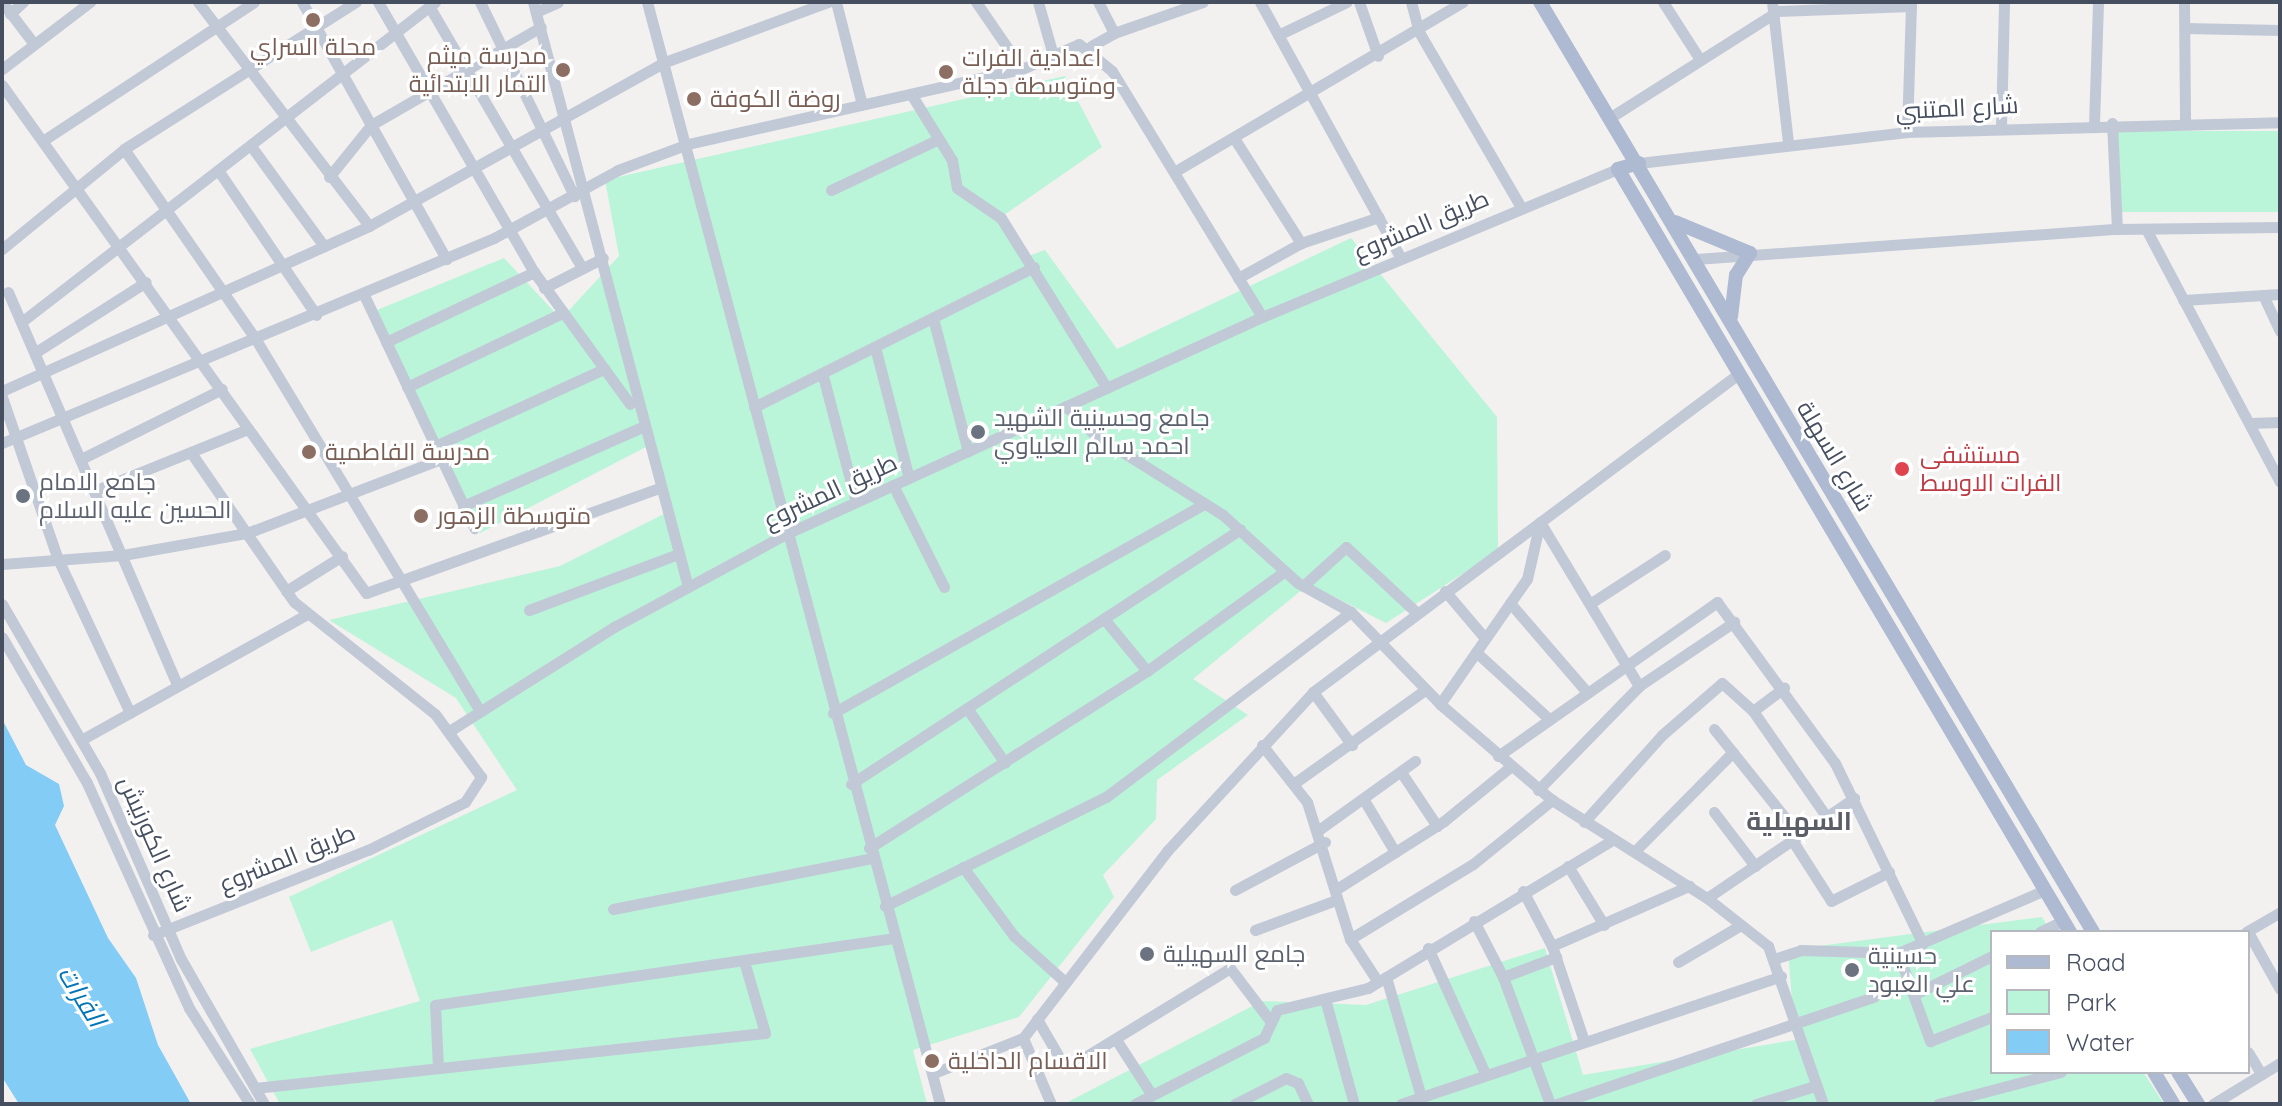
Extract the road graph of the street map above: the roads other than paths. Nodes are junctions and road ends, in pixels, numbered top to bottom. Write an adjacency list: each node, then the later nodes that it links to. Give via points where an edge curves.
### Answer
1 (2, 2): 33 (street)
2 (23, 2): 33 (street)
3 (90, 2): 43 (street)
4 (198, 2): 34 (street)
5 (254, 2): 34 (street)
6 (302, 2): 35 (street)
7 (356, 2): 35 (street)
8 (378, 2): 38 (street)
9 (480, 2): 45 (street)
10 (558, 2): 32 (street)
11 (647, 2): 49 (street)
12 (828, 2): 49 (street)
13 (836, 2): 59 (street)
14 (976, 2): 53 (street)
15 (1038, 2): 46 (street)
16 (1098, 2): 41 (street)
17 (1203, 2): 30 (street)
18 (1260, 2): 42 (street)
19 (1347, 2): 42 (street)
20 (1359, 2): 47 (street)
21 (1411, 2): 40 (street)
22 (1463, 2): 40 (street)
23 (1540, 2): 61 (main road, شارع السهلة)
24 (1663, 2): 48 (street)
25 (2004, 2): 68 (street)
26 (2098, 2): 66 (street)
27 (2184, 2): 37 (street)
28 (432, 4): 38 (street); 50 (street)
29 (1911, 4): 31 (street); 70 (street)
30 (1176, 6): 41 (street)
31 (1775, 6): 48 (street); 74 (street)
32 (535, 7): 36 (street)
33 (10, 14): 43 (street)
34 (218, 25): 52 (street); 73 (street)
35 (315, 27): 52 (street); 54 (street)
36 (541, 27): 45 (street); 60 (street)
37 (2185, 28): 39 (street); 63 (street)
38 (394, 30): 54 (street); 56 (street)
39 (2280, 30)
40 (1419, 32): 47 (street); 89 (street)
41 (1114, 33): 44 (street)
42 (1278, 35): 58 (street)
43 (34, 44): 51 (street)
44 (1091, 46): 46 (street); 83 (street)
45 (503, 48): 50 (street); 69 (street)
46 (1053, 55): 53 (street)
47 (1378, 56): 58 (street)
48 (1699, 58): 61 (street)
49 (665, 62): 60 (street); 75 (street)
50 (463, 68): 56 (street); 77 (street)
51 (2, 69)
52 (251, 69): 62 (street); 78 (street)
53 (1022, 69): 57 (street)
54 (340, 76): 62 (street); 67 (street)
55 (2, 85): 73 (street)
56 (426, 91): 67 (street); 80 (street)
57 (911, 94): 59 (street); 72 (street)
58 (1311, 94): 71 (street); 92 (street)
59 (862, 105): 75 (street)
60 (565, 117): 69 (street); 87 (street)
61 (1611, 117): 79 (main road, شارع السهلة)
62 (283, 118): 76 (street); 84 (street)
63 (2185, 122): 64 (street, شارع المتنبي); 65 (street, شارع المتنبي)
64 (2280, 122)
65 (2112, 123): 66 (street, شارع المتنبي); 96 (street)
66 (2094, 124): 68 (street, شارع المتنبي)
67 (371, 125): 84 (street); 88 (street)
68 (2001, 126): 70 (street, شارع المتنبي)
69 (543, 129): 77 (street); 87 (street)
70 (1907, 132): 74 (street, شارع المتنبي)
71 (1234, 138): 83 (street); 99 (street)
72 (939, 139): 86 (street); 109 (street, via 957,188 1001,218)
73 (44, 140): 85 (street)
74 (1788, 143): 79 (street, شارع المتنبي)
75 (688, 144): 87 (street); 144 (street)
76 (251, 146): 82 (street); 100 (street)
77 (511, 147): 80 (street); 90 (street)
78 (124, 149): 85 (street); 91 (street)
79 (1639, 163): 81 (main road, طريق المشروع); 93 (main road, شارع السهلة)
80 (471, 169): 88 (street); 98 (street)
81 (1618, 169): 89 (street, طريق المشروع); 136 (main road, شارع السهلة)
82 (218, 170): 91 (street); 108 (street)
83 (1174, 172): 112 (street)
84 (329, 177): 94 (street)
85 (74, 186): 101 (street); 102 (street)
86 (831, 190)
87 (579, 193): 90 (street); 104 (street)
88 (414, 200): 94 (street); 106 (street)
89 (1521, 207): 105 (street, طريق المشروع)
90 (546, 210): 98 (street); 110 (street)
91 (166, 211): 102 (street); 116 (street)
92 (1379, 217): 99 (street); 105 (street)
93 (1674, 221): 103 (main road); 107 (main road, شارع السهلة)
94 (369, 226): 100 (street)
95 (2280, 227): 97 (street)
96 (2117, 229): 97 (street); 103 (street)
97 (2146, 229): 120 (street)
98 (508, 230): 106 (street); 111 (street)
99 (1301, 243): 112 (street)
100 (324, 246): 108 (street)
101 (2, 249)
102 (121, 250): 113 (street); 126 (street)
103 (1750, 253): 107 (street); 127 (main road, via 1730,297)
104 (603, 258): 110 (street); 145 (street)
105 (1401, 258): 124 (street, طريق المشروع)
106 (446, 259): 118 (street)
107 (1696, 259): 127 (main road, شارع السهلة)
108 (285, 264): 116 (street); 122 (street)
109 (1034, 267): 125 (street); 139 (street)
110 (582, 268): 114 (street)
111 (534, 272): 114 (street); 130 (street)
112 (1238, 278): 124 (street)
113 (146, 282): 123 (street); 132 (street)
114 (544, 288): 121 (street)
115 (8, 292): 126 (street)
116 (225, 292): 123 (street); 129 (street)
117 (2280, 294): 119 (street)
118 (364, 295): 122 (street); 130 (street)
119 (2263, 295): 120 (street); 128 (street)
120 (2183, 300): 148 (street)
121 (562, 313): 134 (street); 138 (street)
122 (316, 315): 129 (street)
123 (172, 317): 133 (street); 135 (street)
124 (1262, 317): 139 (street, طريق المشروع)
125 (933, 318): 131 (street); 154 (street)
126 (24, 320): 132 (street)
127 (1731, 321): 201 (main road, شارع السهلة)
128 (2280, 331)
129 (255, 338): 133 (street); 163 (street)
130 (386, 342): 138 (street)
131 (875, 347): 137 (street); 158 (street)
132 (36, 352): 135 (street)
133 (201, 358): 140 (street); 146 (street)
134 (604, 369): 145 (street); 153 (street)
135 (44, 373): 141 (street); 146 (street)
136 (1737, 375): 168 (street); 204 (main road, شارع السهلة)
137 (823, 376): 144 (street); 164 (street)
138 (407, 387): 153 (street)
139 (1107, 388): 143 (street, طريق المشروع)
140 (222, 389): 150 (street); 156 (street)
141 (2, 391)
142 (2, 397): 151 (street)
143 (1066, 406): 154 (street, طريق المشروع); 165 (street, via 1094,434)
144 (754, 407): 172 (street)
145 (636, 411): 149 (street)
146 (65, 416): 151 (street); 156 (street)
147 (2280, 422): 148 (street)
148 (2249, 423): 159 (street)
149 (640, 428): 161 (street); 166 (street)
150 (248, 429): 155 (street); 167 (street)
151 (18, 436): 152 (street); 177 (street)
152 (2, 443)
153 (435, 446): 157 (street)
154 (968, 451): 158 (street, طريق المشروع)
155 (192, 454): 162 (street); 171 (street)
156 (83, 458): 162 (street)
157 (441, 459): 163 (street); 166 (street)
158 (909, 478): 160 (street, طريق المشروع)
159 (2280, 482)
160 (893, 485): 164 (street, طريق المشروع); 183 (street)
161 (656, 489): 173 (street); 180 (street)
162 (96, 490): 174 (street)
163 (352, 493): 167 (street); 180 (street)
164 (856, 502): 172 (street, طريق المشروع)
165 (1205, 503): 170 (street); 214 (street)
166 (463, 506): 169 (street)
167 (310, 512): 171 (street); 176 (street)
168 (1540, 522): 185 (street); 186 (street, via 1527,579); 187 (street)
169 (474, 528)
170 (1240, 529): 179 (street); 193 (street)
171 (247, 533): 174 (street); 184 (street)
172 (786, 534): 182 (street, طريق المشروع); 214 (street)
173 (678, 554): 182 (street); 189 (street)
174 (123, 555): 177 (street); 202 (street)
175 (1665, 555): 187 (street)
176 (342, 556): 180 (street, via 366,593); 184 (street)
177 (57, 557): 178 (street); 213 (street)
178 (2, 564)
179 (1285, 571): 181 (street); 200 (street)
180 (406, 579): 210 (street)
181 (1303, 586): 190 (street); 191 (street, via 1346,547)
182 (688, 587): 210 (street, طريق المشروع)
183 (944, 587)
184 (286, 591): 192 (street)
185 (1445, 591): 191 (street); 195 (street)
186 (1510, 603): 195 (street); 207 (street)
187 (1591, 603): 199 (street)
188 (2, 604): 218 (street, شارع الكورنيش)
189 (529, 610)
190 (1351, 612): 197 (street); 246 (street, via 1106,797)
191 (1416, 612): 197 (street)
192 (306, 615): 202 (street); 217 (street)
193 (1105, 620): 200 (street); 211 (street)
194 (1734, 622): 199 (street, via 1713,602); 203 (street); 205 (street)
195 (1483, 636): 198 (street)
196 (2, 637): 265 (street, شارع الكورنيش, via 87,783)
197 (1375, 641): 206 (street); 208 (street)
198 (1476, 652): 209 (street); 215 (street)
199 (1626, 660): 203 (street); 207 (street)
200 (1147, 671): 224 (street)
201 (1941, 676): 204 (main road); 263 (main road, شارع السهلة)
202 (178, 686): 213 (street)
203 (1639, 686): 229 (street)
204 (1924, 686): 250 (main road, شارع السهلة)
205 (1784, 688): 212 (street); 230 (street)
206 (1425, 690): 209 (street); 220 (street)
207 (1585, 690): 215 (street)
208 (1313, 692): 219 (street); 220 (street)
209 (1440, 704): 222 (street)
210 (480, 711): 217 (street, طريق المشروع)
211 (969, 711): 224 (street); 228 (street)
212 (1753, 711): 234 (street); 235 (street, via 1722,683 1662,735)
213 (130, 713): 218 (street)
214 (833, 713): 228 (street)
215 (1548, 718): 222 (street)
216 (1714, 729): 221 (street)
217 (451, 730): 261 (street, طريق المشروع, via 481,777 465,802 368,850)
218 (81, 740): 261 (street, شارع الكورنيش)
219 (1262, 745): 227 (street); 280 (street)
220 (1352, 745): 227 (street)
221 (1733, 752): 238 (street); 241 (street)
222 (1498, 756): 225 (street)
223 (1415, 761): 226 (street)
224 (1005, 763): 243 (street)
225 (1510, 767): 229 (street); 236 (street)
226 (1401, 772): 231 (street); 236 (street)
227 (1296, 782): 237 (street)
228 (851, 784): 243 (street)
229 (1538, 790): 232 (street)
230 (1854, 798): 234 (street); 247 (street)
231 (1364, 800): 237 (street); 242 (street)
232 (1552, 800): 235 (street); 268 (street, via 1473,864)
233 (1714, 812): 245 (street)
234 (1826, 816): 238 (street)
235 (1584, 822): 239 (street)
236 (1437, 826): 242 (street)
237 (1320, 829): 240 (street)
238 (1796, 837): 245 (street); 247 (street, via 1831,901)
239 (1612, 840): 241 (street); 244 (street)
240 (1325, 842): 249 (street); 252 (street)
241 (1635, 851): 248 (street)
242 (1395, 852): 252 (street)
243 (870, 853): 254 (street); 255 (street)
244 (1568, 866): 251 (street); 258 (street)
245 (1755, 866): 253 (street)
246 (963, 867): 254 (street); 280 (street, via 1014,936)
247 (1889, 872): 269 (street)
248 (1689, 886): 253 (street); 258 (street)
249 (1235, 890)
250 (2045, 890): 260 (main road, شارع السهلة); 269 (street)
251 (1523, 891): 257 (street); 271 (street)
252 (1336, 895): 262 (street); 268 (street)
253 (1707, 898): 259 (street)
254 (885, 906): 267 (street)
255 (613, 909)
256 (2280, 912): 264 (street)
257 (1474, 921): 270 (street); 278 (street)
258 (1604, 925): 271 (street)
259 (1741, 925): 274 (street); 276 (street)
260 (2066, 926)
261 (168, 929): 265 (street, طريق المشروع); 303 (street, شارع الكورنيش)
262 (1255, 930)
263 (2092, 930)
264 (2250, 930)
265 (153, 935): 306 (street, شارع الكورنيش)
266 (2250, 937): 281 (street)
267 (895, 938): 275 (street); 296 (street)
268 (1350, 939): 279 (street)
269 (1923, 944): 272 (street)
270 (1428, 948): 279 (street); 297 (street)
271 (1554, 952): 278 (street); 291 (street)
272 (1898, 953): 274 (street, via 1801,950); 282 (street)
273 (1990, 957): 282 (street)
274 (1777, 958): 277 (street)
275 (744, 961): 295 (street, via 435,1005); 295 (street, via 765,1033)
276 (1678, 962)
277 (1781, 976): 288 (street); 291 (street)
278 (1503, 977): 293 (street)
279 (1382, 980): 284 (street); 305 (street)
280 (1064, 981): 286 (street)
281 (2280, 989)
282 (1915, 994): 285 (street, via 1934,1044)
283 (1874, 997): 288 (street)
284 (1325, 999): 287 (street, via 1277,1010); 313 (street)
285 (1990, 1018)
286 (1037, 1019): 289 (street); 290 (street, via 1066,1065)
287 (1271, 1022): 290 (street, via 1227,968); 304 (street, via 1264,1038)
288 (1793, 1025): 302 (street); 316 (street)
289 (1023, 1038): 296 (street); 309 (street)
290 (1117, 1041): 304 (street)
291 (1584, 1041): 293 (street)
292 (2250, 1055): 301 (street)
293 (1532, 1060): 297 (street); 315 (street)
294 (2280, 1063): 301 (street)
295 (438, 1068): 303 (street)
296 (934, 1073): 308 (street)
297 (1485, 1073): 305 (street)
298 (2053, 1074): 319 (street)
299 (2155, 1074): 320 (main road)
300 (2179, 1074): 321 (main road)
301 (2261, 1074): 322 (street)
302 (1815, 1086): 317 (street); 318 (street)
303 (255, 1088): 307 (street, شارع الكورنيش)
304 (1152, 1095): 310 (street)
305 (1421, 1097): 314 (street)
306 (250, 1104)
307 (264, 1104)
308 (940, 1104)
309 (1051, 1104)
310 (1135, 1104)
311 (1235, 1104): 312 (street, via 1286,1078 1298,1083)
312 (1308, 1104)
313 (1354, 1104)
314 (1401, 1104)
315 (1550, 1104)
316 (1557, 1104)
317 (1756, 1104)
318 (1823, 1104)
319 (1938, 1104)
320 (2173, 1104)
321 (2198, 1104)
322 (2213, 1104)

